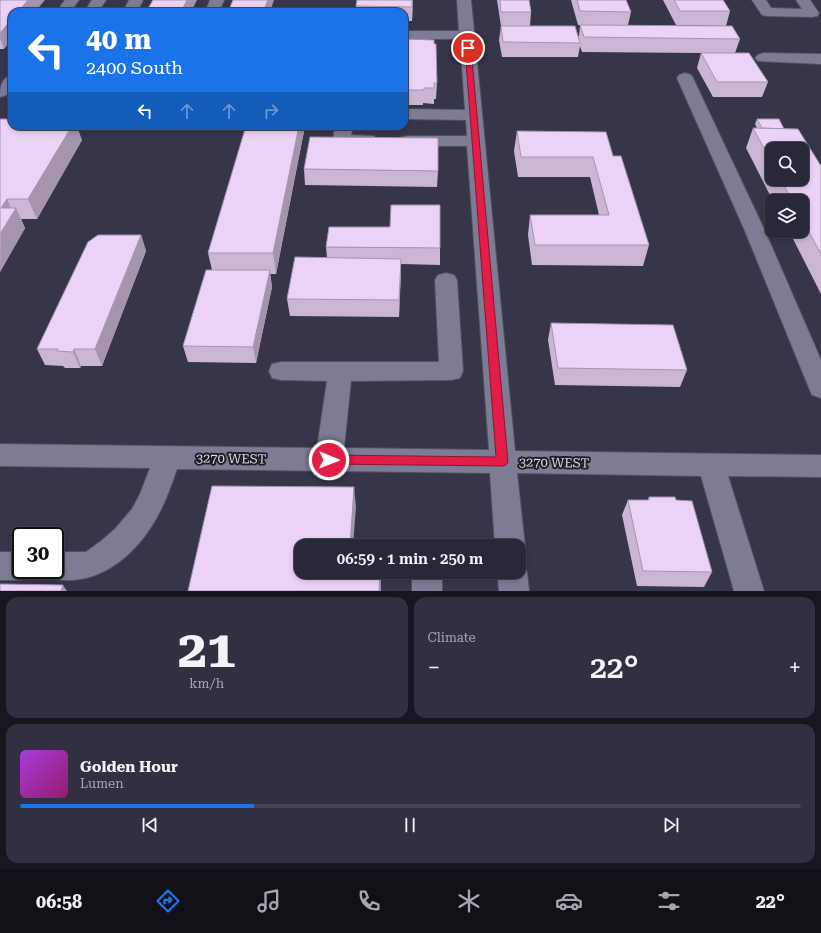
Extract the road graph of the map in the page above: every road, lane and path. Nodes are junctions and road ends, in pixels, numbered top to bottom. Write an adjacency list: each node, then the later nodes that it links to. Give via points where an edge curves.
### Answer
1 (464, 0): 4 (street)
2 (759, 0): 3 (street, via 767,12 812,13)
3 (802, 0)
4 (467, 35): 5 (street); 12 (street)
5 (408, 36)
6 (763, 58): 7 (street)
7 (821, 59)
8 (685, 78): 18 (street, via 755,231)
9 (8, 86): 10 (street)
10 (0, 92)
11 (408, 114): 12 (street)
12 (473, 115): 14 (street)
13 (343, 130): 14 (street, via 342,140)
14 (476, 141): 22 (street)
15 (446, 280): 17 (street, via 451,371)
16 (281, 371): 17 (street)
17 (340, 372): 21 (street)
18 (821, 388)
19 (0, 455): 20 (street, 3270 WEST)
20 (167, 457): 21 (street, 3270 WEST); 28 (street, via 146,512 125,539 106,555 87,566)
21 (329, 460): 22 (street, 3270 WEST)
22 (502, 462): 23 (street, 3270 WEST); 25 (street)
23 (711, 464): 24 (street, 3270 WEST); 33 (street)
24 (821, 466)
25 (509, 539)
26 (0, 566): 27 (street)
27 (12, 566)
28 (64, 566)
29 (427, 579): 31 (street)
30 (513, 579): 32 (street)
31 (427, 591)
32 (514, 591)
33 (749, 591)

